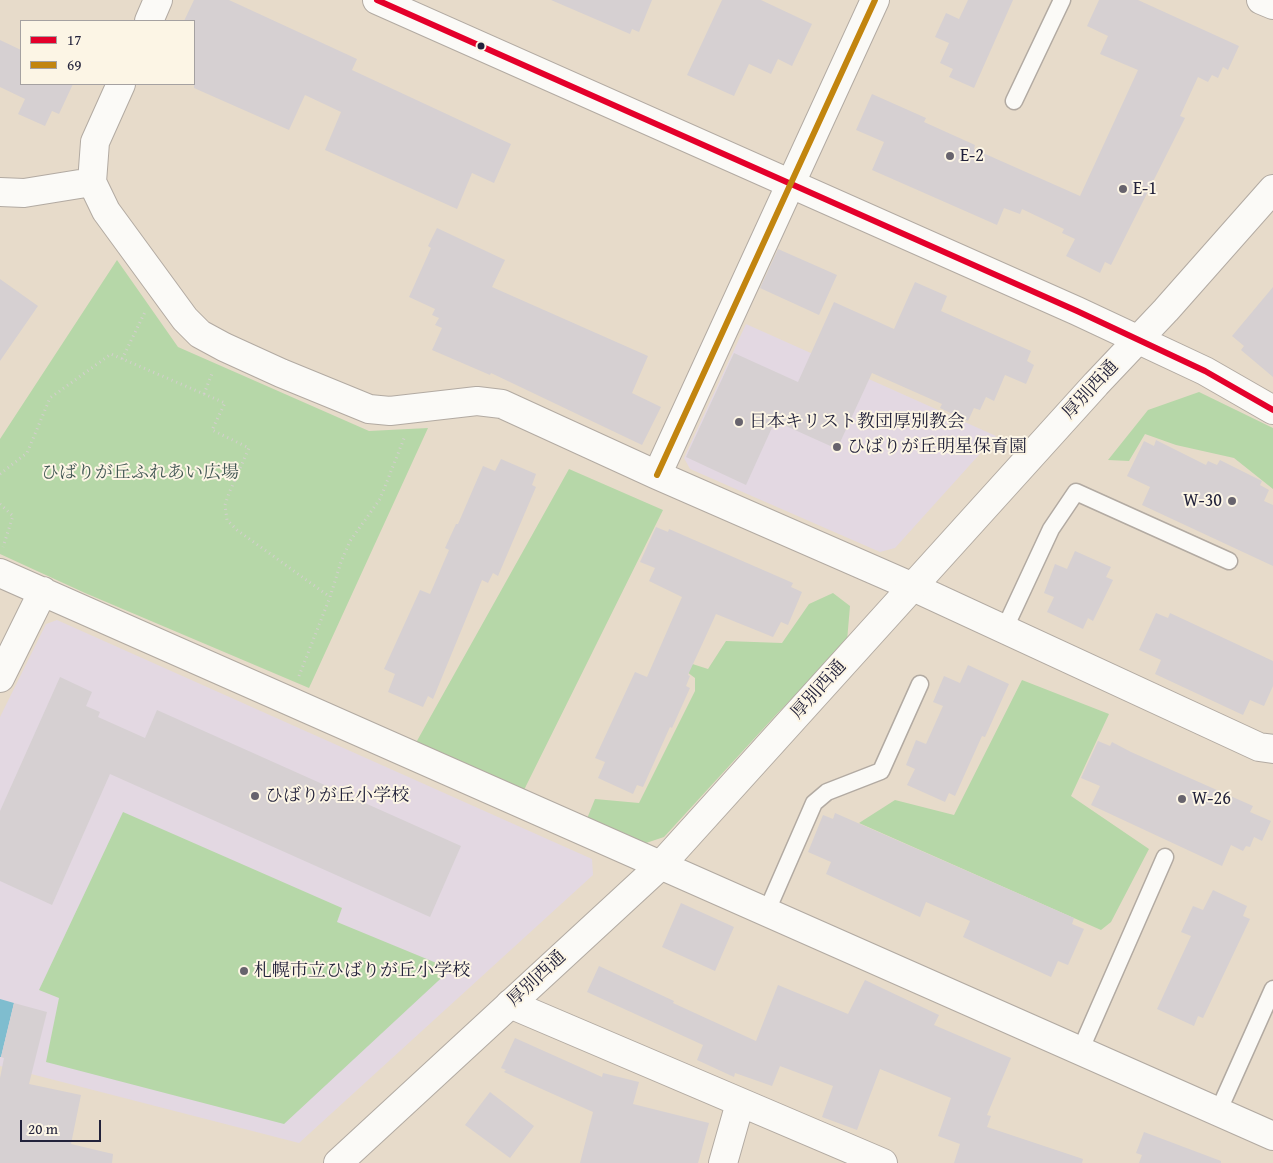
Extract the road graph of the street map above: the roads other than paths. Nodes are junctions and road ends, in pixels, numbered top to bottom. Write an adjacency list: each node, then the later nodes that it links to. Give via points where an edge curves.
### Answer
1 (158, 0): 7 (street)
2 (378, 0): 11 (street)
3 (875, 0): 11 (street)
4 (1062, 0): 9 (lane)
5 (1261, 0): 6 (street)
6 (1273, 6)
7 (149, 20)
8 (121, 85): 10 (street, via 95,142)
9 (1014, 100)
10 (92, 182): 13 (street, via 24,193); 16 (street, via 106,211 185,319 200,334 224,347 369,409 390,411 477,401 502,404)
11 (790, 184): 14 (street); 16 (street)
12 (1273, 189): 14 (street, 厚別西通)
13 (0, 192)
14 (1137, 340): 15 (street, via 1206,371); 19 (street, 厚別西通)
15 (1273, 410)
16 (657, 475): 19 (street)
17 (1229, 561): 21 (lane, via 1076,492 1051,529)
18 (0, 573): 20 (street)
19 (912, 587): 21 (street); 26 (street, 厚別西通)
20 (43, 591): 22 (street); 26 (street)
21 (1004, 630): 24 (street, via 1259,747)
22 (0, 678)
23 (920, 684): 27 (lane, via 881,771 827,792 814,803)
24 (1273, 748)
25 (1166, 857): 30 (lane)
26 (660, 866): 27 (street); 29 (street, 厚別西通)
27 (766, 913): 30 (street)
28 (1273, 989): 32 (lane)
29 (510, 1004): 31 (street); 34 (street, 厚別西通)
30 (1080, 1052): 32 (street)
31 (740, 1103): 35 (street); 36 (street)
32 (1218, 1112): 33 (street)
33 (1273, 1136)
34 (338, 1163)
35 (723, 1163)
36 (882, 1163)

